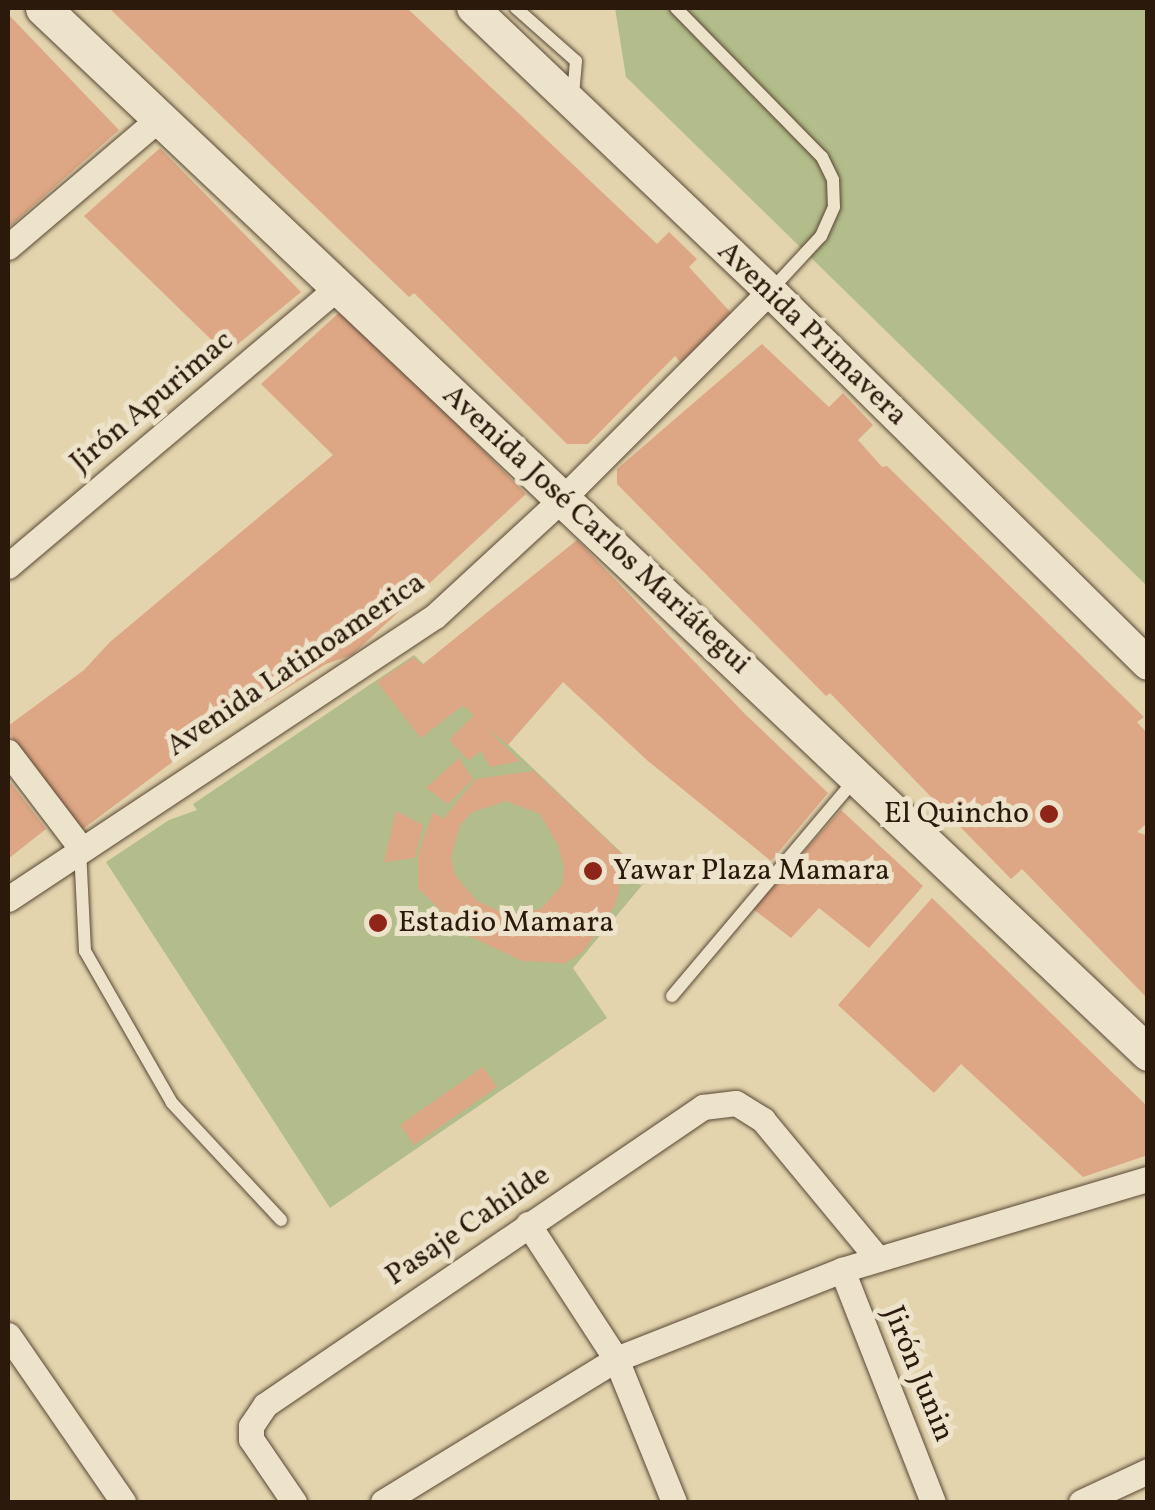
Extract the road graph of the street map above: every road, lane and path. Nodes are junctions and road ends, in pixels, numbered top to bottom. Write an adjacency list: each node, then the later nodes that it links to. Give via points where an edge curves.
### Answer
1 (43, 8): 6 (main road, Avenida José Carlos Mariátegui)
2 (472, 8): 5 (street, Avenida Primavera)
3 (516, 8): 5 (lane, via 576,61)
4 (676, 8): 9 (lane, via 822,157 833,180 834,208 821,236)
5 (573, 104): 9 (street, Avenida Primavera)
6 (161, 117): 7 (street); 8 (main road, Avenida José Carlos Mariátegui)
7 (8, 247)
8 (338, 287): 10 (main road, Avenida José Carlos Mariátegui); 11 (street, Jirón Apurimac)
9 (770, 291): 10 (street, Avenida Latinoamerica); 12 (street, Avenida Primavera)
10 (562, 499): 14 (main road, Avenida José Carlos Mariátegui); 15 (street, Avenida Latinoamerica, via 435,616)
11 (8, 566)
12 (1148, 664)
13 (8, 752): 15 (street)
14 (858, 776): 17 (lane); 18 (main road, Avenida José Carlos Mariátegui)
15 (80, 847): 16 (street, Avenida Latinoamerica); 20 (lane, via 86,951 172,1103)
16 (8, 899)
17 (672, 996)
18 (1148, 1053)
19 (1148, 1179): 22 (street)
20 (281, 1220)
21 (528, 1224): 22 (street, Pasaje Cahilde, via 703,1106 736,1103 764,1120); 25 (street); 29 (street, Pasaje Cahilde, via 265,1405 250,1426 258,1451)
22 (878, 1259): 23 (street)
23 (842, 1270): 25 (street); 32 (street, Jirón Junin)
24 (8, 1335): 28 (street)
25 (616, 1360): 27 (street); 31 (street)
26 (1148, 1471): 33 (street)
27 (414, 1492): 30 (street)
28 (123, 1502)
29 (294, 1502)
30 (383, 1502)
31 (674, 1502)
32 (934, 1502)
33 (1081, 1502)

